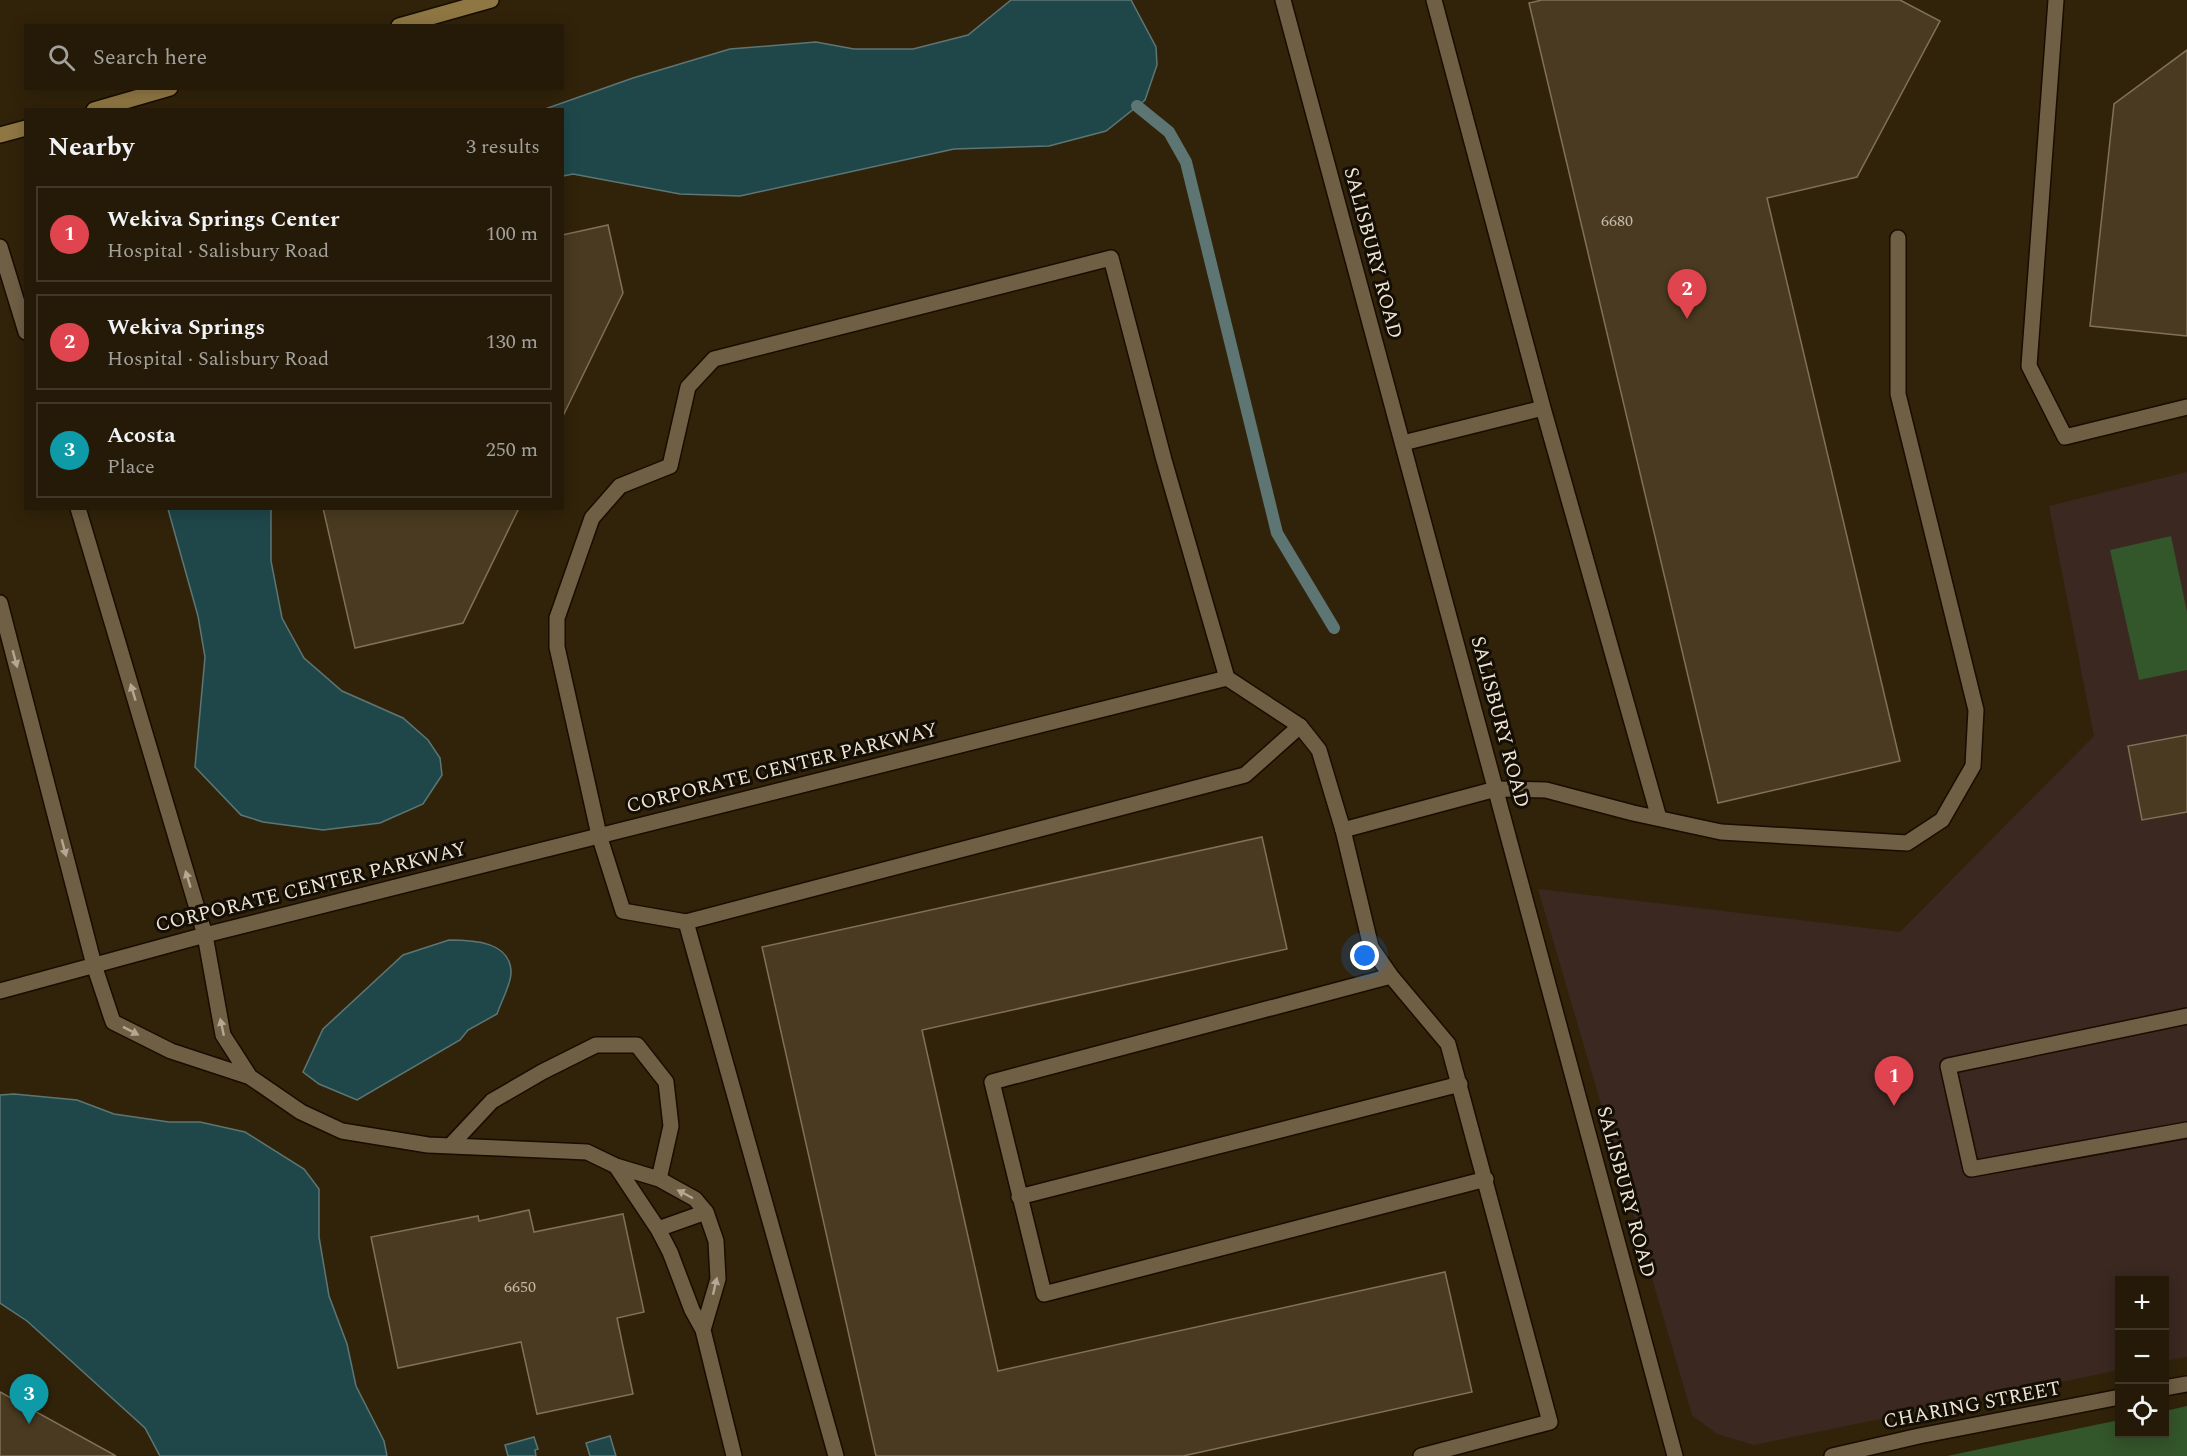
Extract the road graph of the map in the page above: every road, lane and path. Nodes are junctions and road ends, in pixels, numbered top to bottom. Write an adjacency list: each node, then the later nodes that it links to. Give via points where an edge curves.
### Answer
1 (491, 0): 5 (main road)
2 (1283, 0): 15 (street, SALISBURY ROAD)
3 (1434, 0): 14 (street)
4 (2056, 0): 13 (street, via 2029,366 2065,437)
5 (406, 24)
6 (163, 90): 7 (main road)
7 (101, 108)
8 (24, 129): 9 (main road)
9 (0, 135)
10 (1898, 238): 21 (street, via 1898,394 1976,710 1973,766 1942,820 1907,843 1721,832)
11 (0, 247): 12 (street)
12 (24, 325)
13 (2187, 407)
14 (1543, 408): 15 (street); 21 (street)
15 (1402, 443): 20 (street, SALISBURY ROAD)
16 (79, 510): 25 (street, one-way to 16)
17 (0, 603): 26 (street, one-way to 26)
18 (1227, 678): 19 (street); 23 (street, CORPORATE CENTER PARKWAY); 23 (street, via 1111,258 714,359 688,387 670,466 620,486 592,518 557,618 557,646)
19 (1300, 726): 22 (street, via 1319,750); 24 (street, via 1245,775)
20 (1496, 789): 21 (street, via 1546,790); 22 (street); 47 (street, SALISBURY ROAD)
21 (1659, 819)
22 (1343, 830): 27 (street, via 1371,947)
23 (599, 835): 24 (street, via 624,911); 25 (street, CORPORATE CENTER PARKWAY)
24 (686, 922): 45 (street)
25 (205, 935): 26 (street, CORPORATE CENTER PARKWAY); 30 (street, one-way to 25, via 223,1035)
26 (94, 965): 28 (street, CORPORATE CENTER PARKWAY); 30 (street, one-way to 30, via 113,1022 171,1051)
27 (1390, 976): 31 (street, via 1448,1044); 37 (street, via 992,1082)
28 (0, 991)
29 (2187, 1016): 32 (street, via 1948,1066 1971,1169)
30 (250, 1077): 33 (street, via 301,1112 342,1131)
31 (1460, 1084): 36 (street); 37 (street)
32 (2187, 1130)
33 (450, 1146): 34 (street, via 587,1152); 35 (street, via 492,1101 542,1072 596,1046 636,1046 666,1082 671,1126)
34 (616, 1166): 35 (street); 39 (street)
35 (659, 1179): 38 (street, one-way to 35, via 695,1199)
36 (1486, 1179): 37 (street, via 1044,1294); 46 (street, via 1550,1422)
37 (1019, 1197)
38 (706, 1212): 39 (street); 40 (street, one-way to 38, via 718,1279 716,1241)
39 (658, 1229): 40 (street)
40 (703, 1330): 44 (street)
41 (2187, 1384): 42 (street)
42 (2169, 1387)
43 (2115, 1398): 48 (street, CHARING STREET)
44 (734, 1456)
45 (836, 1456)
46 (1421, 1456)
47 (1675, 1456)
48 (1832, 1456)

